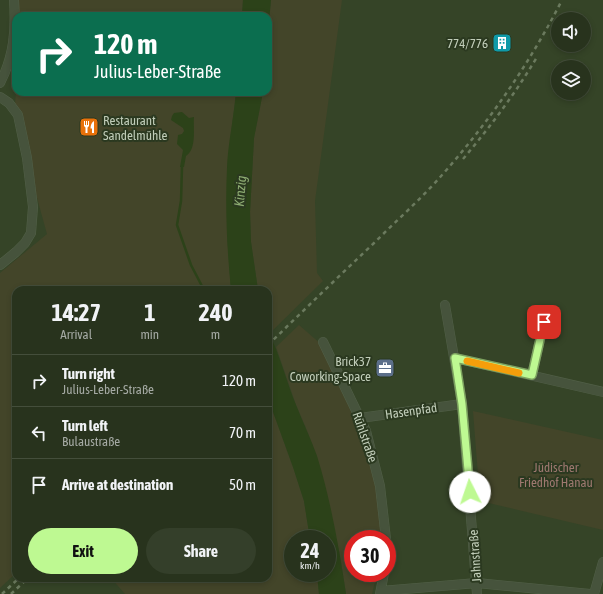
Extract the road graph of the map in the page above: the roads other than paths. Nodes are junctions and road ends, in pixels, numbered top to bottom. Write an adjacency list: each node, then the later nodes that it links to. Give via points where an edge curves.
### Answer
1 (14, 0): 2 (street)
2 (15, 12)
3 (12, 48): 4 (street)
4 (0, 83)
5 (0, 97): 6 (street, via 18,115 33,207 31,233 25,243)
6 (0, 265)
7 (446, 304): 10 (street, Jahnstraße)
8 (544, 322): 11 (street)
9 (323, 342): 14 (street, Rühlstraße)
10 (455, 358): 11 (street); 13 (street, Jahnstraße)
11 (532, 375): 12 (street)
12 (603, 392)
13 (462, 404): 14 (street, Hasenpfad); 18 (street, Jahnstraße)
14 (360, 418): 15 (street, Rühlstraße, via 369,441 378,480)
15 (385, 530)
16 (603, 562): 22 (street)
17 (383, 582): 19 (street)
18 (476, 583): 19 (street); 20 (street, Jahnstraße); 21 (street)
19 (381, 592)
20 (477, 594)
21 (590, 594)
22 (594, 594)

